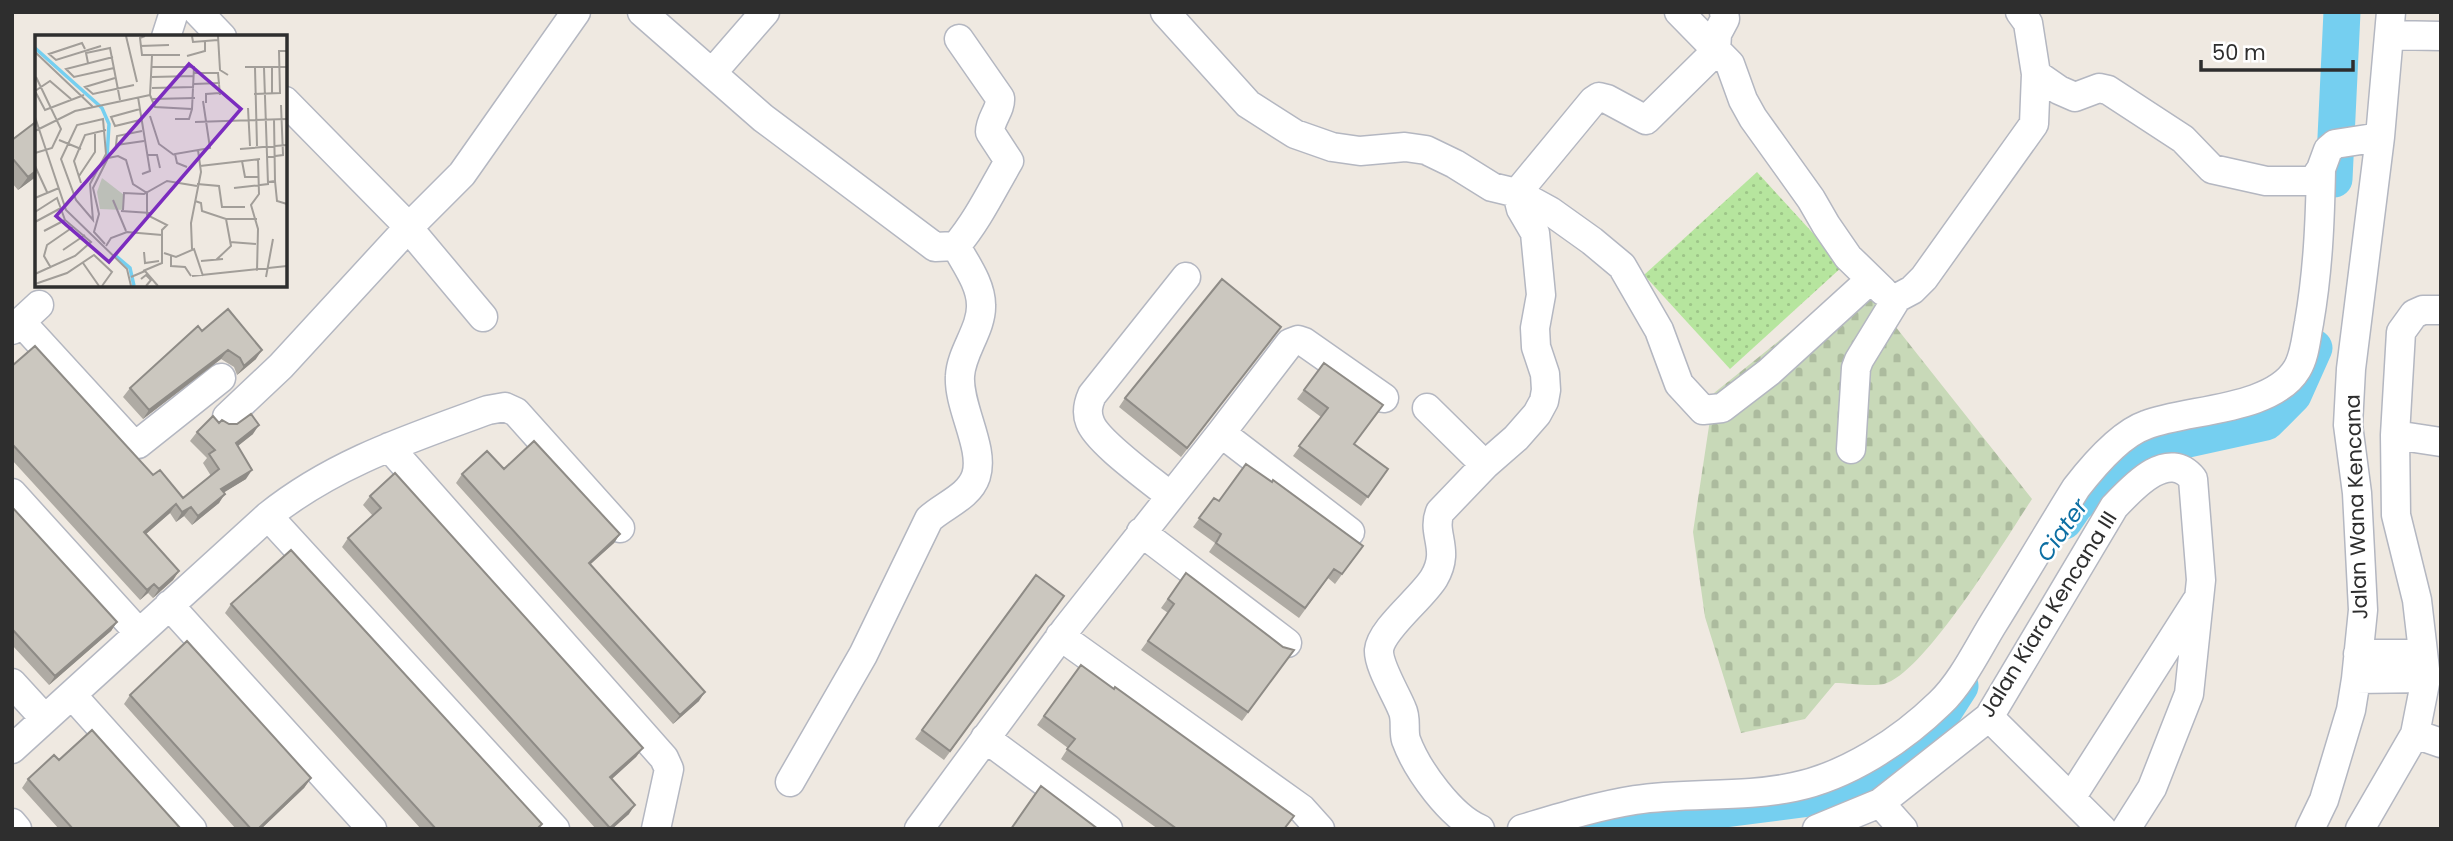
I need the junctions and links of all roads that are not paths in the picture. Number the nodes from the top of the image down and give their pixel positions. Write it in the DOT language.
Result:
graph roads {
  1 [pos="174,12"];
  2 [pos="198,12"];
  3 [pos="576,12"];
  4 [pos="642,12"];
  5 [pos="765,12"];
  6 [pos="1165,12"];
  7 [pos="1679,12"];
  8 [pos="1724,12"];
  9 [pos="2020,12"];
  10 [pos="2390,24"];
  11 [pos="167,35"];
  12 [pos="220,35"];
  13 [pos="2441,36"];
  14 [pos="959,39"];
  15 [pos="1716,51"];
  16 [pos="712,73"];
  17 [pos="2036,74"];
  18 [pos="287,103"];
  19 [pos="2374,138"];
  20 [pos="2321,169"];
  21 [pos="1517,193"];
  22 [pos="408,228"];
  23 [pos="956,246"];
  24 [pos="1186,277"];
  25 [pos="1870,280"];
  26 [pos="1897,298"];
  27 [pos="2441,310"];
  28 [pos="483,317"];
  29 [pos="24,319"];
  30 [pos="221,378"];
  31 [pos="1384,398"];
  32 [pos="1427,408"];
  33 [pos="227,417"];
  34 [pos="1221,433"];
  35 [pos="2395,435"];
  36 [pos="2441,442"];
  37 [pos="389,447"];
  38 [pos="1851,449"];
  39 [pos="1485,465"];
  40 [pos="12,494"];
  41 [pos="1170,496"];
  42 [pos="268,516"];
  43 [pos="620,528"];
  44 [pos="1141,532"];
  45 [pos="1350,532"];
  46 [pos="2200,597"];
  47 [pos="2429,603"];
  48 [pos="169,606"];
  49 [pos="139,633"];
  50 [pos="1060,636"];
  51 [pos="1287,643"];
  52 [pos="2357,666"];
  53 [pos="2424,666"];
  54 [pos="12,683"];
  55 [pos="72,695"];
  56 [pos="1989,717"];
  57 [pos="45,719"];
  58 [pos="985,738"];
  59 [pos="2428,739"];
  60 [pos="12,749"];
  61 [pos="790,782"];
  62 [pos="2071,798"];
  63 [pos="1880,803"];
  64 [pos="12,823"];
  65 [pos="17,829"];
  66 [pos="192,829"];
  67 [pos="372,829"];
  68 [pos="555,829"];
  69 [pos="656,829"];
  70 [pos="919,829"];
  71 [pos="1108,829"];
  72 [pos="1320,829"];
  73 [pos="1480,829"];
  74 [pos="1522,829"];
  75 [pos="1817,829"];
  76 [pos="1903,829"];
  77 [pos="2102,829"];
  78 [pos="2126,829"];
  79 [pos="2309,829"];
  80 [pos="2360,829"];
  1 -- 11 [label="street"];
  2 -- 12 [label="street"];
  3 -- 22 [label="street"];
  4 -- 16 [label="street"];
  5 -- 16 [label="street"];
  6 -- 21 [label="street"];
  7 -- 15 [label="street"];
  8 -- 15 [label="street"];
  9 -- 17 [label="street"];
  10 -- 13 [label="street"];
  10 -- 19 [label="street, Jalan Wana Kencana"];
  14 -- 23 [label="street"];
  15 -- 21 [label="street"];
  15 -- 25 [label="street"];
  16 -- 23 [label="street"];
  17 -- 20 [label="street"];
  17 -- 26 [label="street"];
  18 -- 22 [label="street"];
  19 -- 20 [label="street"];
  19 -- 52 [label="street, Jalan Wana Kencana"];
  20 -- 74 [label="street"];
  21 -- 25 [label="street"];
  21 -- 39 [label="street"];
  22 -- 28 [label="street"];
  22 -- 33 [label="street"];
  23 -- 61 [label="street"];
  24 -- 41 [label="street"];
  25 -- 26 [label="street"];
  26 -- 38 [label="street"];
  27 -- 35 [label="street"];
  29 -- 30 [label="street"];
  31 -- 34 [label="street"];
  32 -- 39 [label="street"];
  34 -- 41 [label="street"];
  34 -- 45 [label="street"];
  35 -- 36 [label="street"];
  35 -- 47 [label="street"];
  37 -- 42 [label="street"];
  37 -- 43 [label="street"];
  37 -- 69 [label="street"];
  39 -- 73 [label="street"];
  40 -- 49 [label="street"];
  41 -- 44 [label="street"];
  42 -- 48 [label="street"];
  42 -- 68 [label="street"];
  44 -- 50 [label="street"];
  44 -- 51 [label="street"];
  46 -- 56 [label="street, Jalan Kiara Kencana III"];
  46 -- 62 [label="street"];
  46 -- 78 [label="street"];
  47 -- 53 [label="street"];
  48 -- 49 [label="street"];
  48 -- 67 [label="street"];
  49 -- 55 [label="street"];
  50 -- 58 [label="street"];
  50 -- 72 [label="street"];
  52 -- 53 [label="street"];
  52 -- 79 [label="street, Jalan Wana Kencana"];
  53 -- 59 [label="street"];
  54 -- 57 [label="street"];
  55 -- 57 [label="street"];
  55 -- 66 [label="street"];
  56 -- 62 [label="street"];
  56 -- 63 [label="street, Jalan Kiara Kencana III"];
  57 -- 60 [label="street"];
  58 -- 70 [label="street"];
  58 -- 71 [label="street"];
  59 -- 80 [label="street"];
  62 -- 77 [label="street"];
  63 -- 75 [label="street, Jalan Kiara Kencana III"];
  63 -- 76 [label="street"];
  64 -- 65 [label="street"];
}
